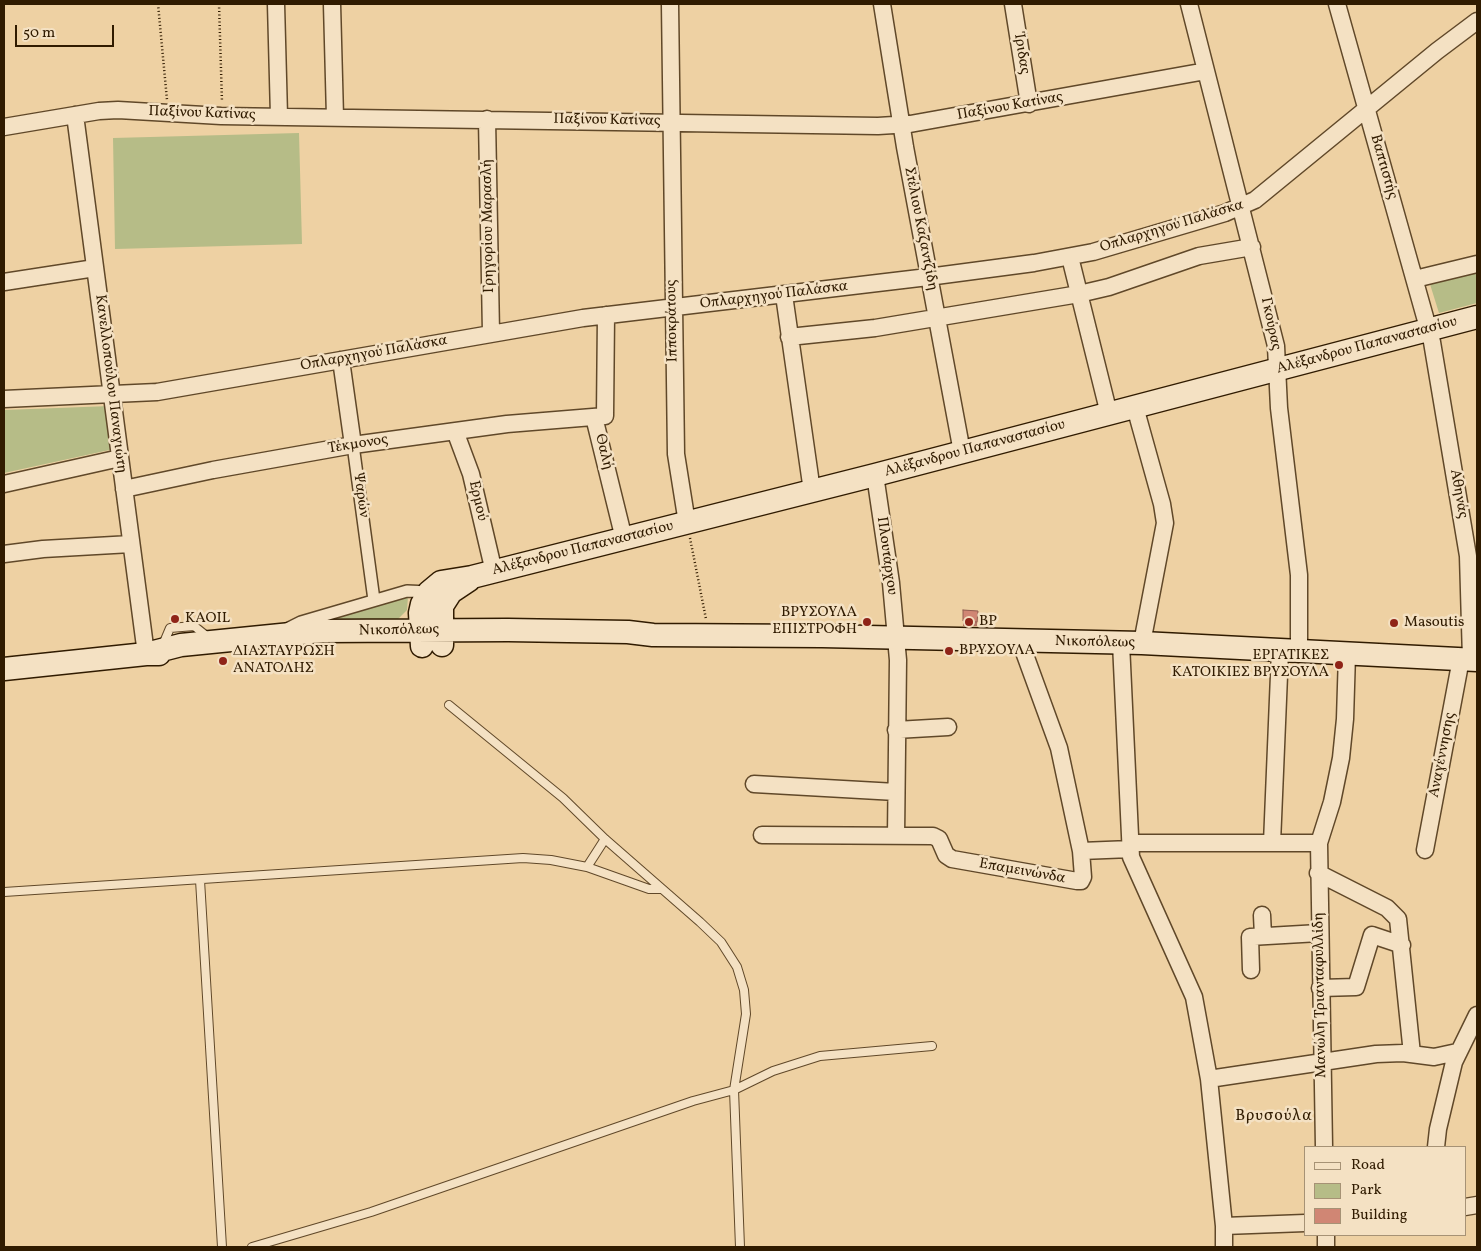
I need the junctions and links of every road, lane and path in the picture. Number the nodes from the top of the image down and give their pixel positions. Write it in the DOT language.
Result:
graph roads {
  1 [pos="158,4"];
  2 [pos="219,4"];
  3 [pos="276,4"];
  4 [pos="332,4"];
  5 [pos="670,4"];
  6 [pos="882,4"];
  7 [pos="1013,4"];
  8 [pos="1190,4"];
  9 [pos="1337,4"];
  10 [pos="1477,20"];
  11 [pos="1206,71"];
  12 [pos="1029,104"];
  13 [pos="1366,108"];
  14 [pos="169,114"];
  15 [pos="75,115"];
  16 [pos="221,116"];
  17 [pos="279,116"];
  18 [pos="335,117"];
  19 [pos="487,119"];
  20 [pos="672,122"];
  21 [pos="902,125"];
  22 [pos="4,126"];
  23 [pos="1242,208"];
  24 [pos="1252,247"];
  25 [pos="1070,257"];
  26 [pos="1477,264"];
  27 [pos="95,268"];
  28 [pos="928,277"];
  29 [pos="1415,278"];
  30 [pos="4,282"];
  31 [pos="1079,294"];
  32 [pos="784,295"];
  33 [pos="673,307"];
  34 [pos="606,315"];
  35 [pos="1477,317"];
  36 [pos="937,318"];
  37 [pos="1429,329"];
  38 [pos="491,333"];
  39 [pos="789,337"];
  40 [pos="342,360"];
  41 [pos="1278,369"];
  42 [pos="112,396"];
  43 [pos="4,399"];
  44 [pos="1135,407"];
  45 [pos="1109,414"];
  46 [pos="594,417"];
  47 [pos="455,431"];
  48 [pos="353,445"];
  49 [pos="962,452"];
  50 [pos="120,458"];
  51 [pos="875,475"];
  52 [pos="4,484"];
  53 [pos="124,489"];
  54 [pos="812,491"];
  55 [pos="687,523"];
  56 [pos="624,539"];
  57 [pos="131,544"];
  58 [pos="4,554"];
  59 [pos="494,572"];
  60 [pos="467,581"];
  61 [pos="429,592"];
  62 [pos="374,600"];
  63 [pos="466,631"];
  64 [pos="279,634"];
  65 [pos="653,635"];
  66 [pos="710,635"];
  67 [pos="896,637"];
  68 [pos="432,638"];
  69 [pos="1020,641"];
  70 [pos="1132,643"];
  71 [pos="154,651"];
  72 [pos="1290,651"];
  73 [pos="1347,654"];
  74 [pos="1470,659"];
  75 [pos="4,669"];
  76 [pos="449,706"];
  77 [pos="948,728"];
  78 [pos="896,730"];
  79 [pos="754,784"];
  80 [pos="896,792"];
  81 [pos="762,835"];
  82 [pos="896,836"];
  83 [pos="604,839"];
  84 [pos="1272,843"];
  85 [pos="1319,843"];
  86 [pos="1131,846"];
  87 [pos="1424,850"];
  88 [pos="1081,851"];
  89 [pos="588,867"];
  90 [pos="1318,872"];
  91 [pos="200,880"];
  92 [pos="660,889"];
  93 [pos="4,892"];
  94 [pos="1262,915"];
  95 [pos="1320,933"];
  96 [pos="1263,936"];
  97 [pos="1402,945"];
  98 [pos="1251,970"];
  99 [pos="1320,988"];
  100 [pos="1477,1015"];
  101 [pos="932,1046"];
  102 [pos="1457,1052"];
  103 [pos="1412,1054"];
  104 [pos="1322,1061"];
  105 [pos="1209,1080"];
  106 [pos="734,1090"];
  107 [pos="1324,1146"];
  108 [pos="1436,1146"];
  109 [pos="1304,1223"];
  110 [pos="1224,1226"];
  111 [pos="222,1247"];
  112 [pos="252,1247"];
  113 [pos="740,1247"];
  114 [pos="1224,1247"];
  1 -- 14 [label="path"];
  2 -- 16 [label="path"];
  3 -- 17 [label="street"];
  4 -- 18 [label="street"];
  5 -- 20 [label="street, Ιπποκράτους"];
  6 -- 21 [label="street, Στέλιου Καζαντζίδη"];
  7 -- 12 [label="street, Ίριδας"];
  8 -- 11 [label="street, Γκούρας"];
  9 -- 13 [label="street, Βαπτιστής"];
  10 -- 13 [label="street, Οπλαρχηγού Παλάσκα"];
  11 -- 12 [label="street, Παξίνου Κατίνας"];
  11 -- 23 [label="street, Γκούρας"];
  12 -- 21 [label="street, Παξίνου Κατίνας"];
  13 -- 23 [label="street, Οπλαρχηγού Παλάσκα"];
  13 -- 29 [label="street, Βαπτιστής"];
  14 -- 15 [label="street, Παξίνου Κατίνας"];
  14 -- 16 [label="street, Παξίνου Κατίνας"];
  15 -- 22 [label="street, Παξίνου Κατίνας"];
  15 -- 27 [label="street, Κανελλοπούλου Παναγιώτη"];
  16 -- 17 [label="street, Παξίνου Κατίνας"];
  17 -- 18 [label="street, Παξίνου Κατίνας"];
  18 -- 19 [label="street, Παξίνου Κατίνας"];
  19 -- 20 [label="street, Παξίνου Κατίνας"];
  19 -- 38 [label="street, Γρηγορίου Μαρασλή"];
  20 -- 21 [label="street, Παξίνου Κατίνας"];
  20 -- 33 [label="street, Ιπποκράτους"];
  21 -- 28 [label="street, Στέλιου Καζαντζίδη"];
  23 -- 24 [label="street, Γκούρας"];
  23 -- 25 [label="street, Οπλαρχηγού Παλάσκα"];
  24 -- 31 [label="street"];
  24 -- 41 [label="street, Γκούρας"];
  25 -- 28 [label="street, Οπλαρχηγού Παλάσκα"];
  25 -- 31 [label="street"];
  26 -- 29 [label="street"];
  27 -- 30 [label="street"];
  27 -- 42 [label="street, Κανελλοπούλου Παναγιώτη"];
  28 -- 32 [label="street, Οπλαρχηγού Παλάσκα"];
  28 -- 36 [label="street, Στέλιου Καζαντζίδη"];
  29 -- 37 [label="street, Βαπτιστής"];
  31 -- 36 [label="street"];
  31 -- 45 [label="street"];
  32 -- 33 [label="street, Οπλαρχηγού Παλάσκα"];
  32 -- 39 [label="street"];
  33 -- 34 [label="street, Οπλαρχηγού Παλάσκα"];
  33 -- 55 [label="street, Ιπποκράτους"];
  34 -- 38 [label="street, Οπλαρχηγού Παλάσκα"];
  34 -- 46 [label="street, Θαλή"];
  35 -- 37 [label="main road, Αλέξανδρου Παπαναστασίου"];
  36 -- 39 [label="street"];
  36 -- 49 [label="street, Στέλιου Καζαντζίδη"];
  37 -- 41 [label="main road, Αλέξανδρου Παπαναστασίου"];
  37 -- 74 [label="street, Αθηνάς"];
  38 -- 40 [label="street, Οπλαρχηγού Παλάσκα"];
  39 -- 54 [label="street"];
  40 -- 42 [label="street, Οπλαρχηγού Παλάσκα"];
  40 -- 48 [label="street, Ψαρών"];
  41 -- 44 [label="main road, Αλέξανδρου Παπαναστασίου"];
  41 -- 72 [label="street, Γκούρας"];
  42 -- 43 [label="street, Οπλαρχηγού Παλάσκα"];
  42 -- 50 [label="street, Κανελλοπούλου Παναγιώτη"];
  44 -- 45 [label="main road, Αλέξανδρου Παπαναστασίου"];
  44 -- 70 [label="street"];
  45 -- 49 [label="main road, Αλέξανδρου Παπαναστασίου"];
  46 -- 47 [label="street, Τέκμονος"];
  46 -- 56 [label="street, Θαλή"];
  47 -- 48 [label="street, Τέκμονος"];
  47 -- 59 [label="street, Ερμού"];
  48 -- 53 [label="street, Τέκμονος"];
  48 -- 62 [label="street, Ψαρών"];
  49 -- 51 [label="main road, Αλέξανδρου Παπαναστασίου"];
  50 -- 52 [label="street"];
  50 -- 53 [label="street, Κανελλοπούλου Παναγιώτη"];
  51 -- 54 [label="main road, Αλέξανδρου Παπαναστασίου"];
  51 -- 67 [label="street, Πλουτάρχου"];
  53 -- 57 [label="street, Κανελλοπούλου Παναγιώτη"];
  54 -- 55 [label="main road, Αλέξανδρου Παπαναστασίου"];
  55 -- 56 [label="main road, Αλέξανδρου Παπαναστασίου"];
  55 -- 66 [label="path"];
  56 -- 59 [label="main road, Αλέξανδρου Παπαναστασίου"];
  57 -- 58 [label="street"];
  57 -- 71 [label="street, Κανελλοπούλου Παναγιώτη"];
  59 -- 60 [label="main road, Αλέξανδρου Παπαναστασίου"];
  60 -- 61 [label="main road, Αλέξανδρου Παπαναστασίου"];
  60 -- 63 [label="main road"];
  60 -- 68 [label="main road"];
  61 -- 62 [label="street"];
  61 -- 68 [label="main road"];
  62 -- 64 [label="street"];
  63 -- 65 [label="main road, Νικοπόλεως"];
  63 -- 68 [label="main road, Νικοπόλεως"];
  64 -- 68 [label="main road, Νικοπόλεως"];
  64 -- 71 [label="main road, Νικοπόλεως"];
  65 -- 66 [label="main road, Νικοπόλεως"];
  65 -- 68 [label="main road, Νικοπόλεως"];
  66 -- 67 [label="main road, Νικοπόλεως"];
  67 -- 69 [label="main road, Νικοπόλεως"];
  67 -- 78 [label="street, Πλουτάρχου"];
  68 -- 71 [label="main road, Νικοπόλεως"];
  69 -- 70 [label="main road, Νικοπόλεως"];
  69 -- 88 [label="street"];
  70 -- 72 [label="main road, Νικοπόλεως"];
  70 -- 86 [label="street"];
  71 -- 75 [label="main road, Νικοπόλεως"];
  72 -- 73 [label="main road, Νικοπόλεως"];
  72 -- 84 [label="street"];
  73 -- 74 [label="main road, Νικοπόλεως"];
  73 -- 85 [label="street, Μανώλη Τριανταφυλλίδη"];
  74 -- 87 [label="street, Αναγέννησης"];
  76 -- 83 [label="lane"];
  77 -- 78 [label="street"];
  78 -- 80 [label="street, Πλουτάρχου"];
  79 -- 80 [label="street"];
  80 -- 82 [label="street, Πλουτάρχου"];
  81 -- 82 [label="street"];
  82 -- 88 [label="street, Επαμεινώνδα"];
  83 -- 89 [label="lane"];
  83 -- 92 [label="lane"];
  84 -- 85 [label="street"];
  84 -- 86 [label="street"];
  85 -- 90 [label="street, Μανώλη Τριανταφυλλίδη"];
  86 -- 88 [label="street"];
  86 -- 105 [label="street"];
  89 -- 91 [label="lane"];
  89 -- 92 [label="lane"];
  90 -- 95 [label="street, Μανώλη Τριανταφυλλίδη"];
  90 -- 97 [label="street"];
  91 -- 93 [label="lane"];
  91 -- 111 [label="lane"];
  92 -- 106 [label="lane"];
  94 -- 96 [label="street"];
  95 -- 96 [label="street"];
  95 -- 99 [label="street, Μανώλη Τριανταφυλλίδη"];
  96 -- 98 [label="street"];
  97 -- 99 [label="street"];
  97 -- 103 [label="street"];
  99 -- 104 [label="street, Μανώλη Τριανταφυλλίδη"];
  100 -- 102 [label="street"];
  101 -- 106 [label="lane"];
  102 -- 103 [label="street"];
  102 -- 108 [label="street"];
  103 -- 104 [label="street"];
  104 -- 105 [label="street"];
  104 -- 107 [label="street, Μανώλη Τριανταφυλλίδη"];
  105 -- 110 [label="street"];
  106 -- 112 [label="lane"];
  106 -- 113 [label="lane"];
  109 -- 110 [label="street"];
  110 -- 114 [label="street"];
}
